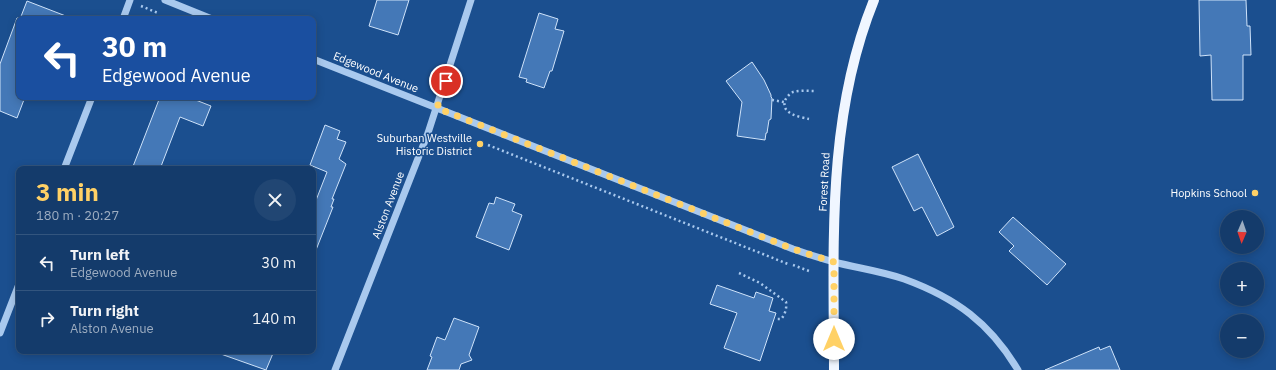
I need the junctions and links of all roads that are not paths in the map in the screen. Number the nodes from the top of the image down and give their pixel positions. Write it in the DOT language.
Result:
graph roads {
  1 [pos="164,0"];
  2 [pos="472,0"];
  3 [pos="874,0"];
  4 [pos="130,1"];
  5 [pos="124,16"];
  6 [pos="204,16"];
  7 [pos="316,60"];
  8 [pos="91,100"];
  9 [pos="437,108"];
  10 [pos="65,166"];
  11 [pos="834,262"];
  12 [pos="16,292"];
  13 [pos="0,333"];
  14 [pos="335,370"];
  15 [pos="834,370"];
  16 [pos="1018,370"];
  1 -- 6 [label="street"];
  2 -- 9 [label="street, Alston Avenue"];
  3 -- 11 [label="main road, Forest Road"];
  4 -- 5 [label="street"];
  7 -- 9 [label="street, Edgewood Avenue"];
  8 -- 10 [label="street"];
  9 -- 11 [label="street, Edgewood Avenue"];
  9 -- 14 [label="street, Alston Avenue"];
  11 -- 15 [label="main road, Forest Road"];
  11 -- 16 [label="street, Edgewood Avenue"];
  12 -- 13 [label="street"];
}
